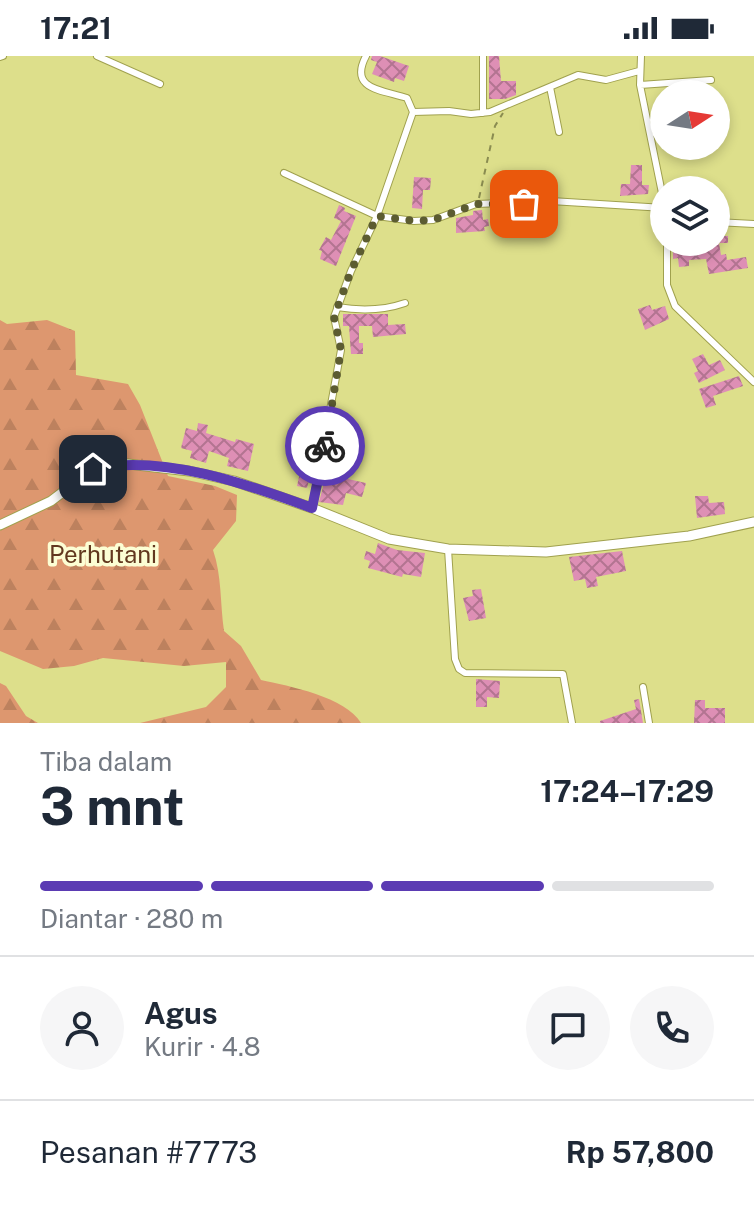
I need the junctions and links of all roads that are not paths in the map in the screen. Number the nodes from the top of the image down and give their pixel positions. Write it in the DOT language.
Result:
graph roads {
  1 [pos="97,56"];
  2 [pos="366,56"];
  3 [pos="483,56"];
  4 [pos="641,56"];
  5 [pos="639,71"];
  6 [pos="160,84"];
  7 [pos="650,84"];
  8 [pos="640,85"];
  9 [pos="550,87"];
  10 [pos="413,112"];
  11 [pos="483,113"];
  12 [pos="559,132"];
  13 [pos="284,173"];
  14 [pos="658,176"];
  15 [pos="650,204"];
  16 [pos="377,216"];
  17 [pos="730,223"];
  18 [pos="754,224"];
  19 [pos="667,256"];
  20 [pos="405,303"];
  21 [pos="337,307"];
  22 [pos="754,382"];
  23 [pos="312,508"];
  24 [pos="754,522"];
  25 [pos="0,525"];
  26 [pos="448,549"];
  27 [pos="643,687"];
  28 [pos="572,723"];
  29 [pos="649,723"];
  1 -- 6 [label="street"];
  2 -- 10 [label="street"];
  3 -- 11 [label="street"];
  4 -- 5 [label="street"];
  5 -- 8 [label="street"];
  5 -- 9 [label="street"];
  7 -- 8 [label="street"];
  8 -- 14 [label="street"];
  9 -- 11 [label="street"];
  9 -- 12 [label="street"];
  10 -- 11 [label="street"];
  10 -- 16 [label="street"];
  13 -- 16 [label="street"];
  15 -- 16 [label="street"];
  16 -- 21 [label="street"];
  17 -- 18 [label="street"];
  19 -- 22 [label="street"];
  20 -- 21 [label="street"];
  21 -- 23 [label="street"];
  23 -- 25 [label="street"];
  23 -- 26 [label="street"];
  24 -- 26 [label="street"];
  26 -- 28 [label="street"];
  27 -- 29 [label="street"];
}
